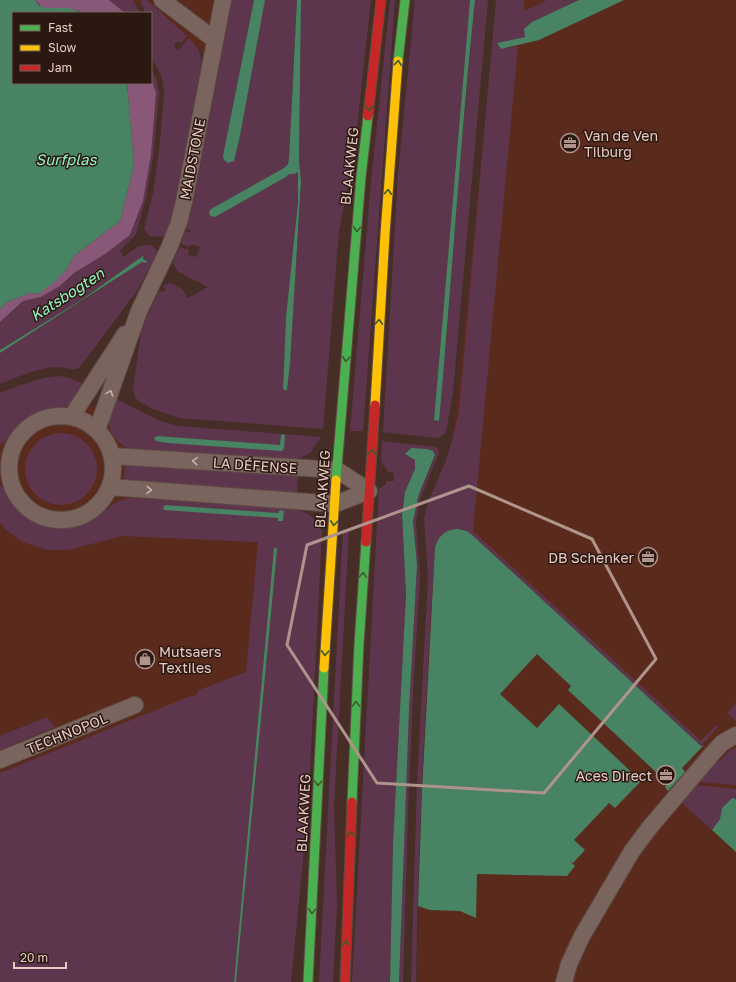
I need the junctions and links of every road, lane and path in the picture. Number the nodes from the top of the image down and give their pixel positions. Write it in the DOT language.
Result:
graph roads {
  1 [pos="162,0"];
  2 [pos="223,0"];
  3 [pos="381,0"];
  4 [pos="405,0"];
  5 [pos="215,40"];
  6 [pos="139,311"];
  7 [pos="72,416"];
  8 [pos="97,430"];
  9 [pos="112,456"];
  10 [pos="4,466"];
  11 [pos="338,470"];
  12 [pos="110,487"];
  13 [pos="369,491"];
  14 [pos="335,504"];
  15 [pos="135,705"];
  16 [pos="736,735"];
  17 [pos="0,760"];
  18 [pos="308,982"];
  19 [pos="345,982"];
  20 [pos="564,982"];
  1 -- 5 [label="street"];
  2 -- 5 [label="street, MAIDSTONE"];
  3 -- 11 [label="main road, BLAAKWEG, one-way"];
  13 -- 4 [label="main road, one-way"];
  5 -- 6 [label="street, MAIDSTONE"];
  6 -- 7 [label="street, MAIDSTONE"];
  8 -- 6 [label="street, MAIDSTONE, one-way"];
  7 -- 8 [label="street"];
  7 -- 10 [label="street"];
  8 -- 9 [label="street"];
  11 -- 9 [label="street, LA DÉFENSE, one-way"];
  9 -- 12 [label="street"];
  10 -- 12 [label="street"];
  11 -- 13 [label="street"];
  11 -- 14 [label="main road, BLAAKWEG"];
  12 -- 14 [label="street, one-way"];
  13 -- 14 [label="street"];
  19 -- 13 [label="main road, one-way"];
  14 -- 18 [label="main road, BLAAKWEG, one-way"];
  15 -- 17 [label="street, TECHNOPOL"];
  16 -- 20 [label="street"];
}
